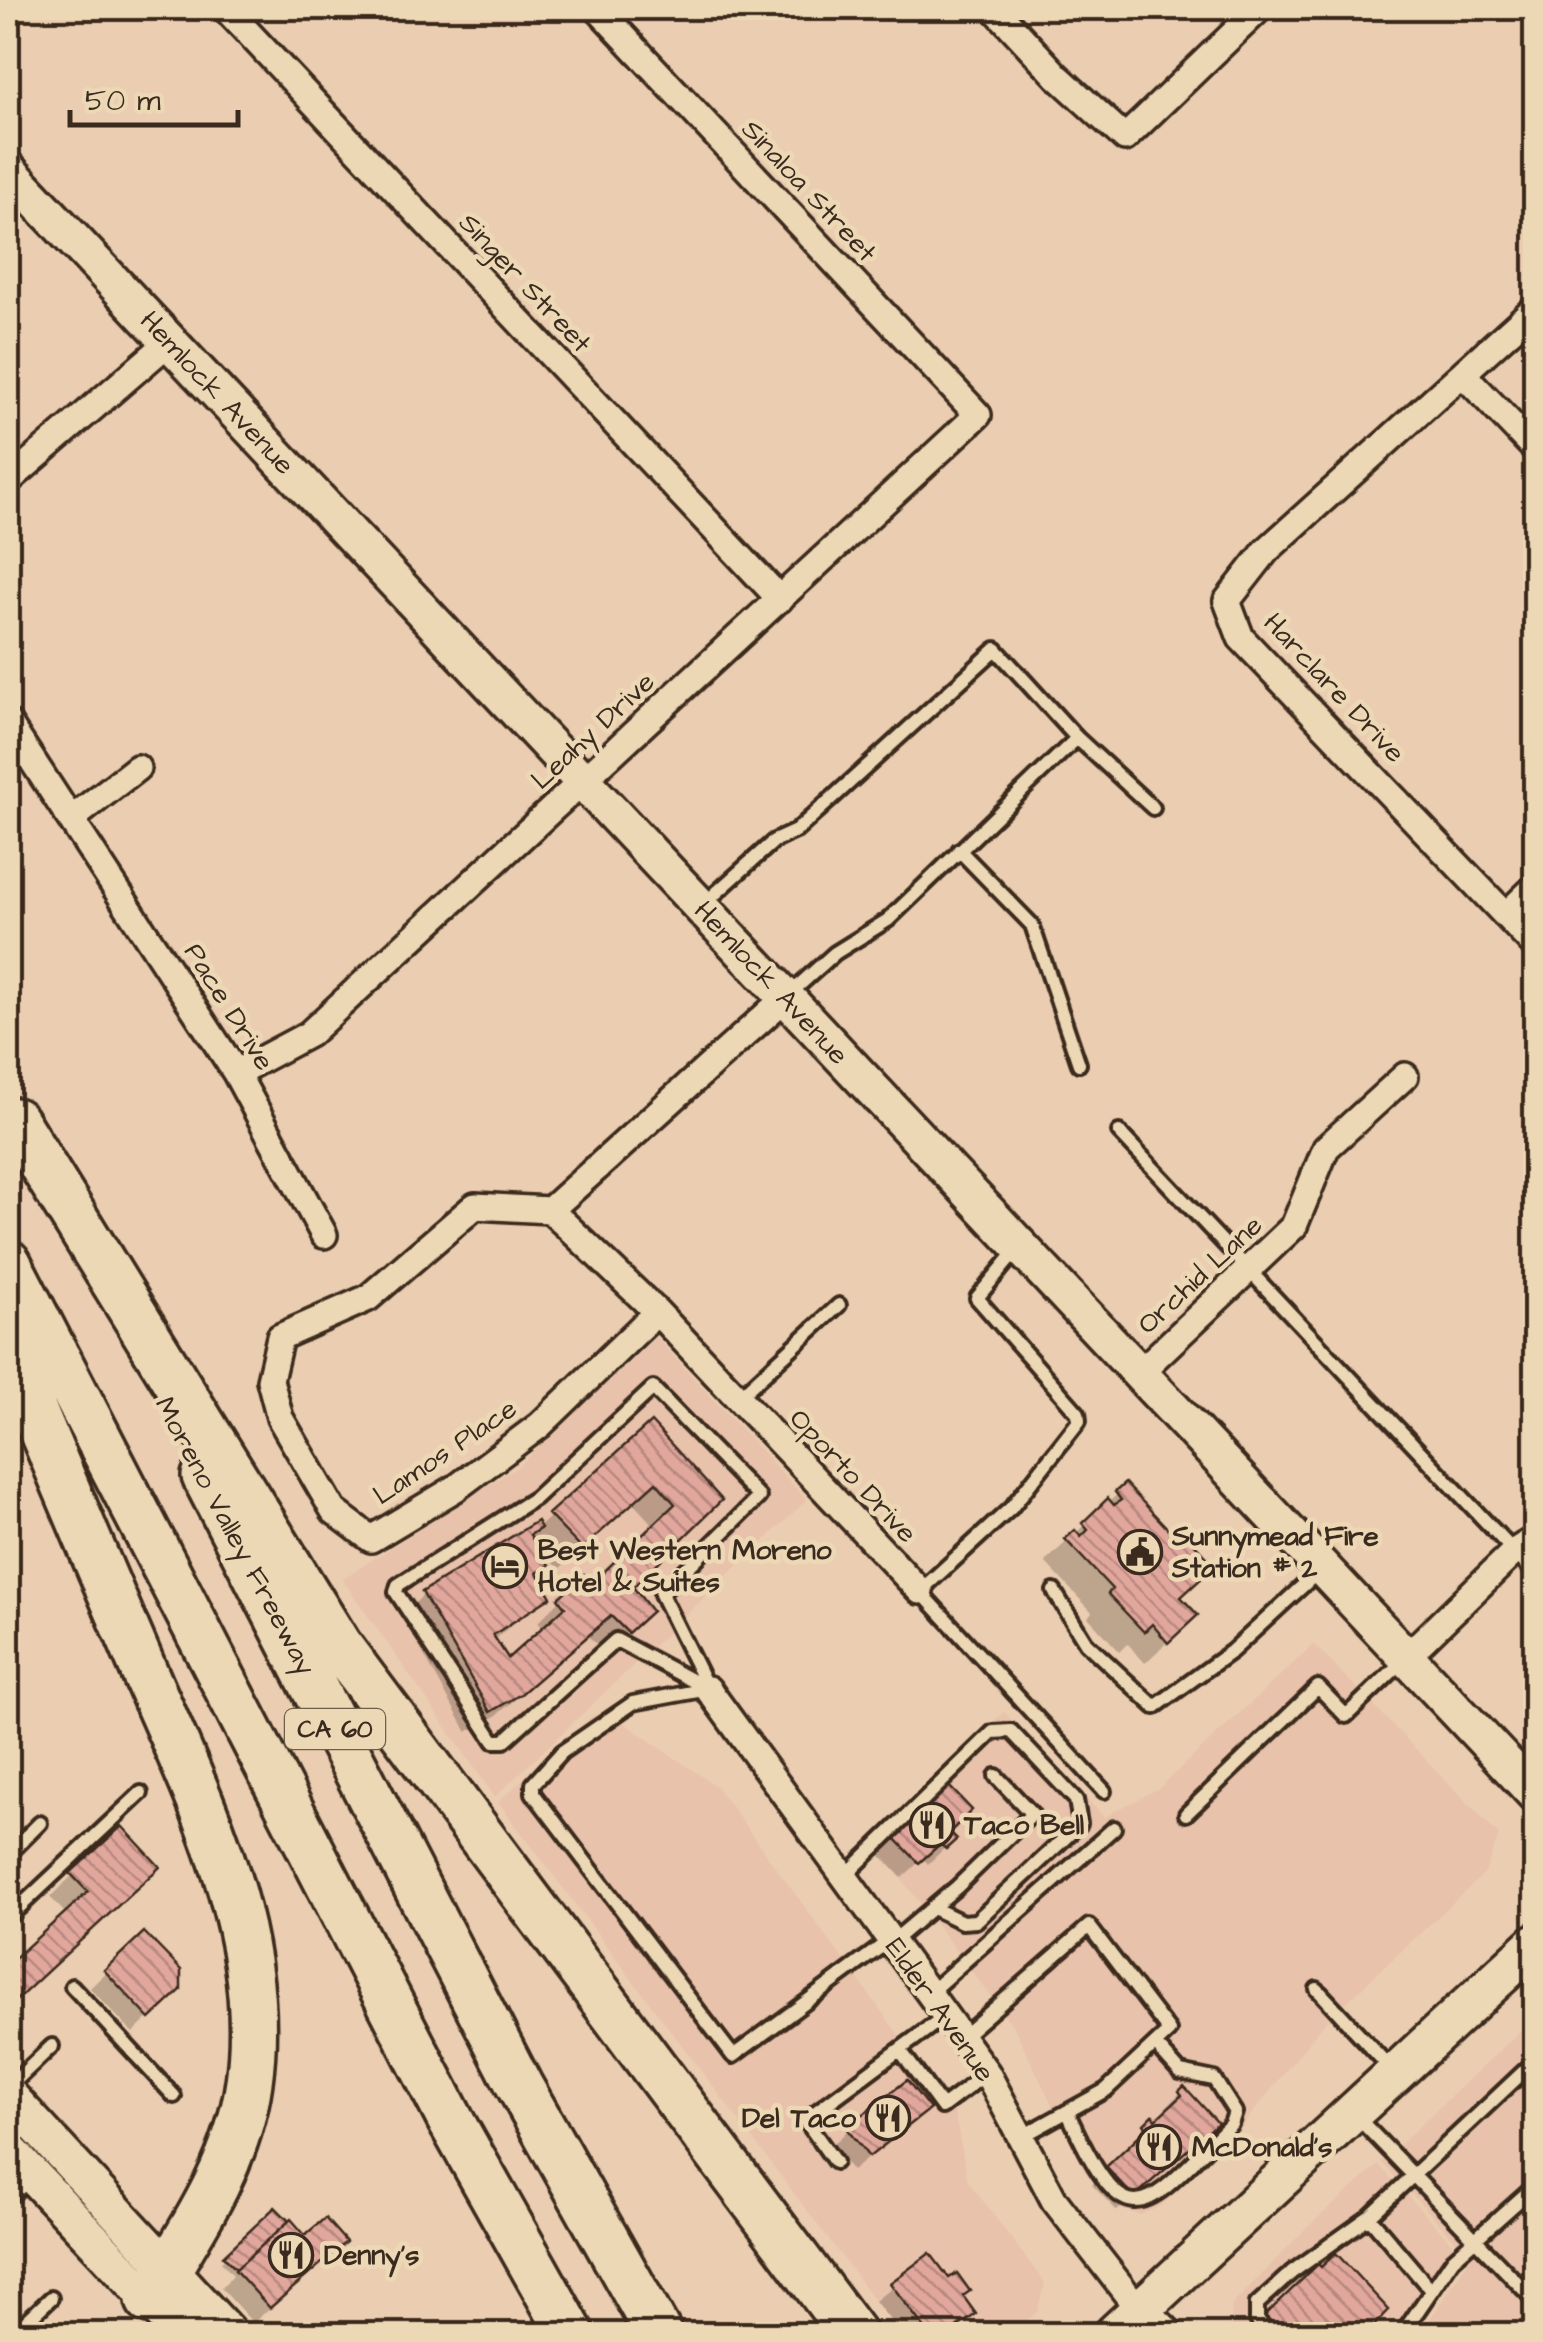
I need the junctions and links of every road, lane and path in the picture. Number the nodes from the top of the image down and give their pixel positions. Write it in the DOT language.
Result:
graph roads {
  1 [pos="225,8"];
  2 [pos="597,8"];
  3 [pos="994,8"];
  4 [pos="1260,8"];
  5 [pos="8,170"];
  6 [pos="1536,306"];
  7 [pos="169,342"];
  8 [pos="1463,374"];
  9 [pos="978,416"];
  10 [pos="1536,450"];
  11 [pos="8,481"];
  12 [pos="780,600"];
  13 [pos="8,723"];
  14 [pos="1078,738"];
  15 [pos="137,768"];
  16 [pos="584,780"];
  17 [pos="1152,808"];
  18 [pos="72,818"];
  19 [pos="960,850"];
  20 [pos="1536,886"];
  21 [pos="700,908"];
  22 [pos="1506,914"];
  23 [pos="1536,947"];
  24 [pos="785,998"];
  25 [pos="1079,1064"];
  26 [pos="236,1073"];
  27 [pos="1405,1076"];
  28 [pos="11,1115"];
  29 [pos="1119,1132"];
  30 [pos="550,1210"];
  31 [pos="324,1234"];
  32 [pos="1018,1248"];
  33 [pos="8,1264"];
  34 [pos="1249,1272"];
  35 [pos="839,1305"];
  36 [pos="657,1312"];
  37 [pos="8,1350"];
  38 [pos="1136,1374"];
  39 [pos="739,1397"];
  40 [pos="1525,1545"];
  41 [pos="1322,1568"];
  42 [pos="1536,1575"];
  43 [pos="1054,1591"];
  44 [pos="920,1592"];
  45 [pos="1406,1657"];
  46 [pos="708,1689"];
  47 [pos="996,1776"];
  48 [pos="1104,1791"];
  49 [pos="140,1793"];
  50 [pos="1536,1795"];
  51 [pos="1186,1814"];
  52 [pos="40,1822"];
  53 [pos="1114,1828"];
  54 [pos="8,1854"];
  55 [pos="844,1877"];
  56 [pos="932,1908"];
  57 [pos="8,1918"];
  58 [pos="891,1941"];
  59 [pos="1536,1943"];
  60 [pos="72,1986"];
  61 [pos="1318,1990"];
  62 [pos="929,1993"];
  63 [pos="945,2016"];
  64 [pos="962,2038"];
  65 [pos="1155,2044"];
  66 [pos="52,2046"];
  67 [pos="900,2050"];
  68 [pos="1536,2060"];
  69 [pos="986,2073"];
  70 [pos="1395,2074"];
  71 [pos="8,2092"];
  72 [pos="174,2096"];
  73 [pos="1068,2113"];
  74 [pos="1354,2113"];
  75 [pos="1021,2137"];
  76 [pos="8,2150"];
  77 [pos="835,2162"];
  78 [pos="1414,2174"];
  79 [pos="1536,2185"];
  80 [pos="20,2187"];
  81 [pos="1369,2216"];
  82 [pos="1477,2239"];
  83 [pos="159,2285"];
  84 [pos="1430,2290"];
  85 [pos="51,2298"];
  86 [pos="1536,2302"];
  87 [pos="1140,2327"];
  88 [pos="12,2334"];
  89 [pos="182,2334"];
  90 [pos="229,2334"];
  91 [pos="571,2334"];
  92 [pos="659,2334"];
  93 [pos="853,2334"];
  94 [pos="1271,2334"];
  95 [pos="1402,2334"];
  1 -- 12 [label="street, Singer Street"];
  2 -- 9 [label="street, Sinaloa Street"];
  3 -- 4 [label="street"];
  5 -- 7 [label="street, Hemlock Avenue"];
  6 -- 8 [label="street, Harclare Drive"];
  7 -- 11 [label="street"];
  7 -- 16 [label="street, Hemlock Avenue"];
  8 -- 10 [label="street"];
  8 -- 22 [label="street, Harclare Drive"];
  9 -- 12 [label="street, Leahy Drive"];
  12 -- 16 [label="street, Leahy Drive"];
  13 -- 18 [label="street, Pace Drive"];
  14 -- 17 [label="lane"];
  14 -- 19 [label="lane"];
  14 -- 21 [label="lane"];
  15 -- 18 [label="street"];
  16 -- 21 [label="street, Hemlock Avenue"];
  16 -- 26 [label="street, Leahy Drive"];
  18 -- 26 [label="street, Pace Drive"];
  19 -- 24 [label="lane"];
  19 -- 25 [label="lane"];
  20 -- 22 [label="street"];
  21 -- 24 [label="street, Hemlock Avenue"];
  22 -- 23 [label="street, Harclare Drive"];
  24 -- 30 [label="street"];
  24 -- 32 [label="street, Hemlock Avenue"];
  26 -- 31 [label="street, Pace Drive"];
  27 -- 34 [label="street, Orchid Lane"];
  28 -- 92 [label="highway, Moreno Valley Freeway / CA 60"];
  28 -- 93 [label="highway"];
  29 -- 34 [label="lane"];
  30 -- 36 [label="street, Oporto Drive"];
  30 -- 36 [label="street, Lamos Place"];
  32 -- 38 [label="street, Hemlock Avenue"];
  32 -- 44 [label="lane"];
  33 -- 91 [label="highway, CA 60"];
  34 -- 38 [label="street, Orchid Lane"];
  34 -- 40 [label="lane"];
  35 -- 39 [label="lane"];
  36 -- 39 [label="street, Oporto Drive"];
  37 -- 83 [label="highway"];
  38 -- 41 [label="street, Hemlock Avenue"];
  39 -- 44 [label="street, Oporto Drive"];
  40 -- 42 [label="lane"];
  40 -- 45 [label="street"];
  41 -- 43 [label="lane"];
  41 -- 45 [label="street, Hemlock Avenue"];
  44 -- 48 [label="lane, Oporto Drive"];
  45 -- 50 [label="street, Hemlock Avenue"];
  45 -- 51 [label="lane"];
  46 -- 46 [label="lane"];
  46 -- 55 [label="street, Elder Avenue"];
  46 -- 58 [label="lane"];
  47 -- 56 [label="lane"];
  49 -- 57 [label="lane"];
  52 -- 54 [label="lane"];
  53 -- 62 [label="lane"];
  55 -- 56 [label="lane"];
  55 -- 58 [label="street, Elder Avenue"];
  56 -- 58 [label="lane"];
  58 -- 62 [label="street, Elder Avenue"];
  59 -- 70 [label="main road"];
  60 -- 72 [label="lane"];
  61 -- 70 [label="lane"];
  62 -- 63 [label="street, Elder Avenue"];
  63 -- 64 [label="street, Elder Avenue"];
  63 -- 67 [label="lane"];
  64 -- 65 [label="lane"];
  64 -- 69 [label="street, Elder Avenue"];
  65 -- 73 [label="lane"];
  65 -- 73 [label="lane"];
  66 -- 71 [label="lane"];
  67 -- 69 [label="lane"];
  67 -- 77 [label="lane"];
  68 -- 78 [label="lane"];
  69 -- 75 [label="street, Elder Avenue"];
  70 -- 74 [label="main road"];
  71 -- 83 [label="street"];
  73 -- 75 [label="lane"];
  74 -- 78 [label="lane"];
  74 -- 87 [label="main road"];
  75 -- 87 [label="street, Elder Avenue"];
  76 -- 80 [label="street"];
  78 -- 81 [label="lane"];
  78 -- 82 [label="lane"];
  79 -- 82 [label="lane"];
  80 -- 83 [label="street"];
  81 -- 84 [label="lane"];
  81 -- 94 [label="lane"];
  82 -- 84 [label="lane"];
  82 -- 86 [label="lane"];
  83 -- 89 [label="street"];
  83 -- 90 [label="street"];
  84 -- 95 [label="lane"];
  85 -- 88 [label="lane"];
}
